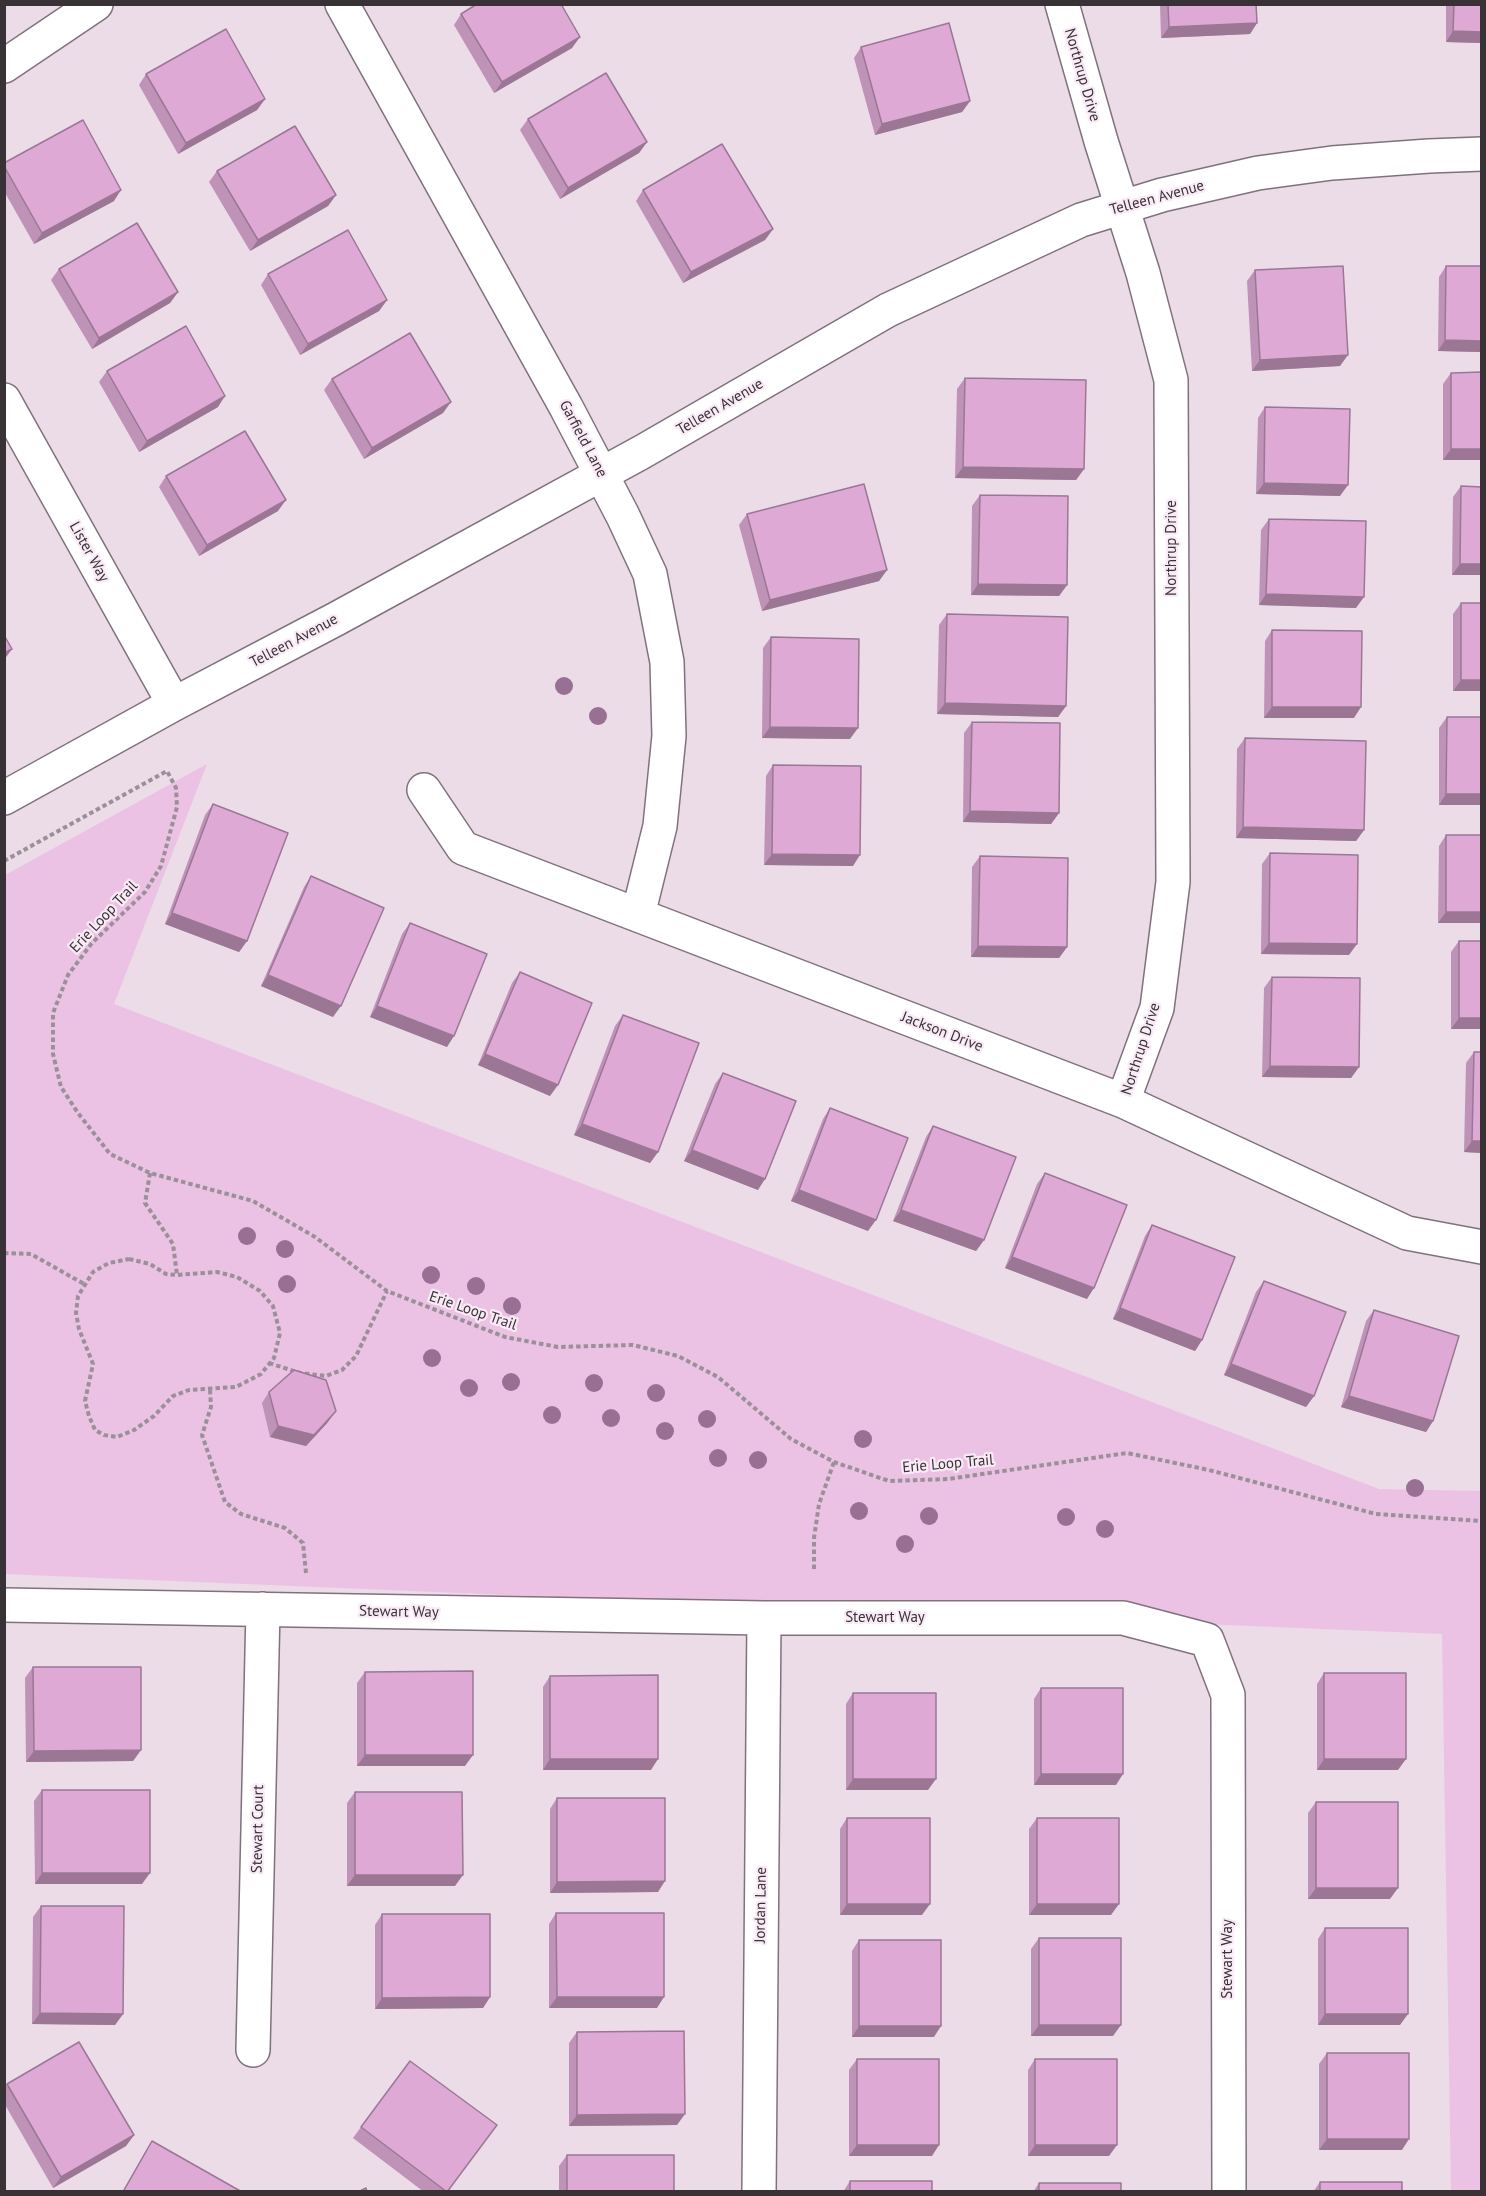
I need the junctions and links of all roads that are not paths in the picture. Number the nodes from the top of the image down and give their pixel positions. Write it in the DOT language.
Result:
graph roads {
  1 [pos="96,4"];
  2 [pos="342,4"];
  3 [pos="1062,4"];
  4 [pos="4,66"];
  5 [pos="1482,154"];
  6 [pos="1122,207"];
  7 [pos="4,400"];
  8 [pos="602,474"];
  9 [pos="174,704"];
  10 [pos="424,790"];
  11 [pos="4,798"];
  12 [pos="638,915"];
  13 [pos="1123,1101"];
  14 [pos="1482,1247"];
  15 [pos="4,1605"];
  16 [pos="263,1609"];
  17 [pos="764,1618"];
  18 [pos="253,2050"];
  19 [pos="759,2192"];
  20 [pos="1229,2192"];
  1 -- 4 [label="street"];
  2 -- 8 [label="street, Garfield Lane"];
  3 -- 6 [label="street, Northrup Drive"];
  5 -- 6 [label="street, Telleen Avenue"];
  6 -- 8 [label="street, Telleen Avenue"];
  6 -- 13 [label="street, Northrup Drive"];
  7 -- 9 [label="street, Lister Way"];
  8 -- 9 [label="street, Telleen Avenue"];
  8 -- 12 [label="street, Garfield Lane"];
  9 -- 11 [label="street, Telleen Avenue"];
  10 -- 12 [label="street, Jackson Drive"];
  12 -- 13 [label="street, Jackson Drive"];
  13 -- 14 [label="street, Jackson Drive"];
  15 -- 16 [label="street, Stewart Way"];
  16 -- 17 [label="street, Stewart Way"];
  16 -- 18 [label="street, Stewart Court"];
  17 -- 19 [label="street, Jordan Lane"];
  17 -- 20 [label="street, Stewart Way"];
}
